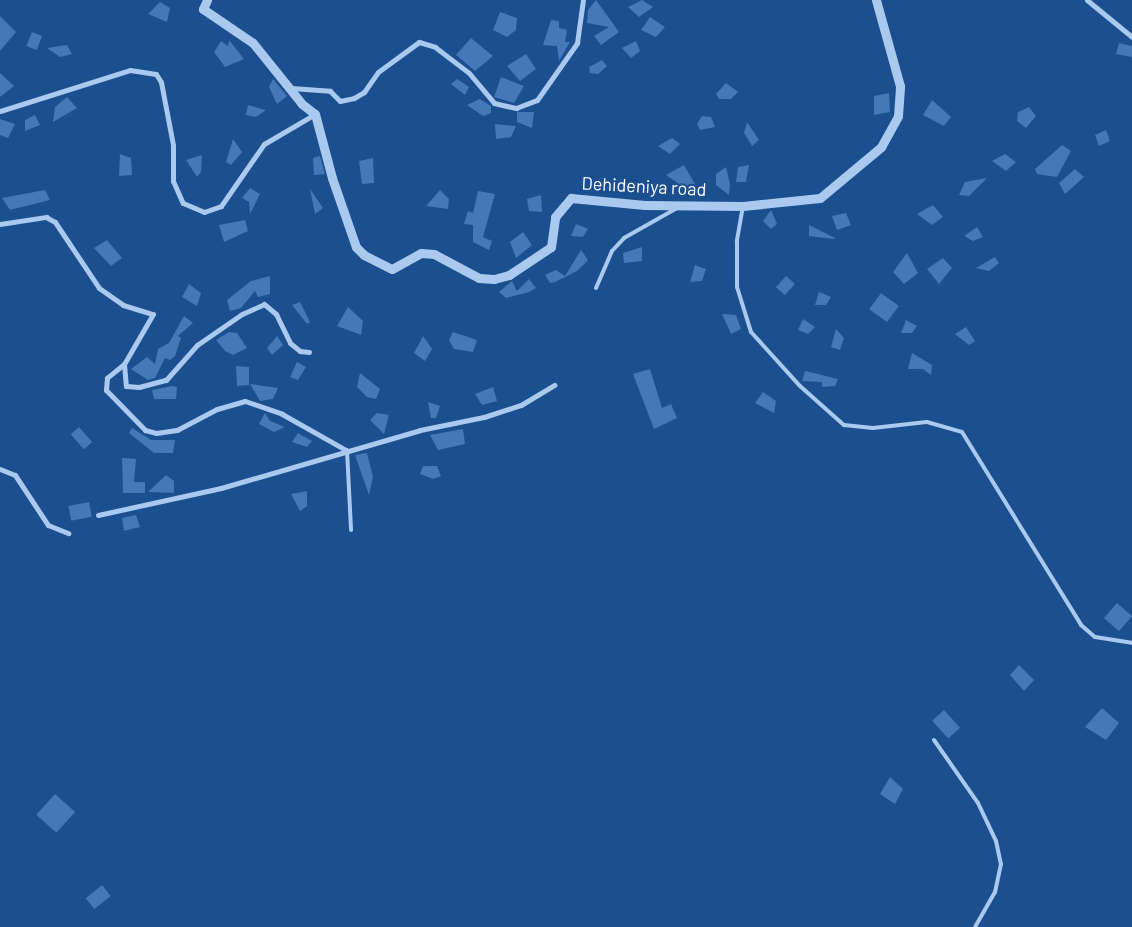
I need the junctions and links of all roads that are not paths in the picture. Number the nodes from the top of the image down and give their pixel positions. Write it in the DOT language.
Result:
graph roads {
  1 [pos="208,0"];
  2 [pos="582,0"];
  3 [pos="876,0"];
  4 [pos="1088,0"];
  5 [pos="1132,37"];
  6 [pos="291,88"];
  7 [pos="0,111"];
  8 [pos="315,114"];
  9 [pos="680,206"];
  10 [pos="743,206"];
  11 [pos="0,224"];
  12 [pos="596,288"];
  13 [pos="309,352"];
  14 [pos="124,364"];
  15 [pos="554,385"];
  16 [pos="346,450"];
  17 [pos="0,469"];
  18 [pos="98,515"];
  19 [pos="351,530"];
  20 [pos="68,533"];
  21 [pos="1132,643"];
  22 [pos="934,740"];
  23 [pos="975,927"];
  1 -- 6 [label="street, Dehideniya road"];
  2 -- 6 [label="street"];
  3 -- 10 [label="street, Dehideniya road"];
  4 -- 5 [label="street"];
  6 -- 8 [label="street, Dehideniya road"];
  7 -- 8 [label="street"];
  8 -- 9 [label="street, Dehideniya road"];
  9 -- 10 [label="street, Dehideniya road"];
  9 -- 12 [label="lane"];
  10 -- 21 [label="lane"];
  11 -- 14 [label="street"];
  13 -- 14 [label="street"];
  14 -- 16 [label="street"];
  15 -- 16 [label="street"];
  16 -- 18 [label="street"];
  16 -- 19 [label="lane"];
  17 -- 20 [label="street"];
  22 -- 23 [label="lane"];
}
